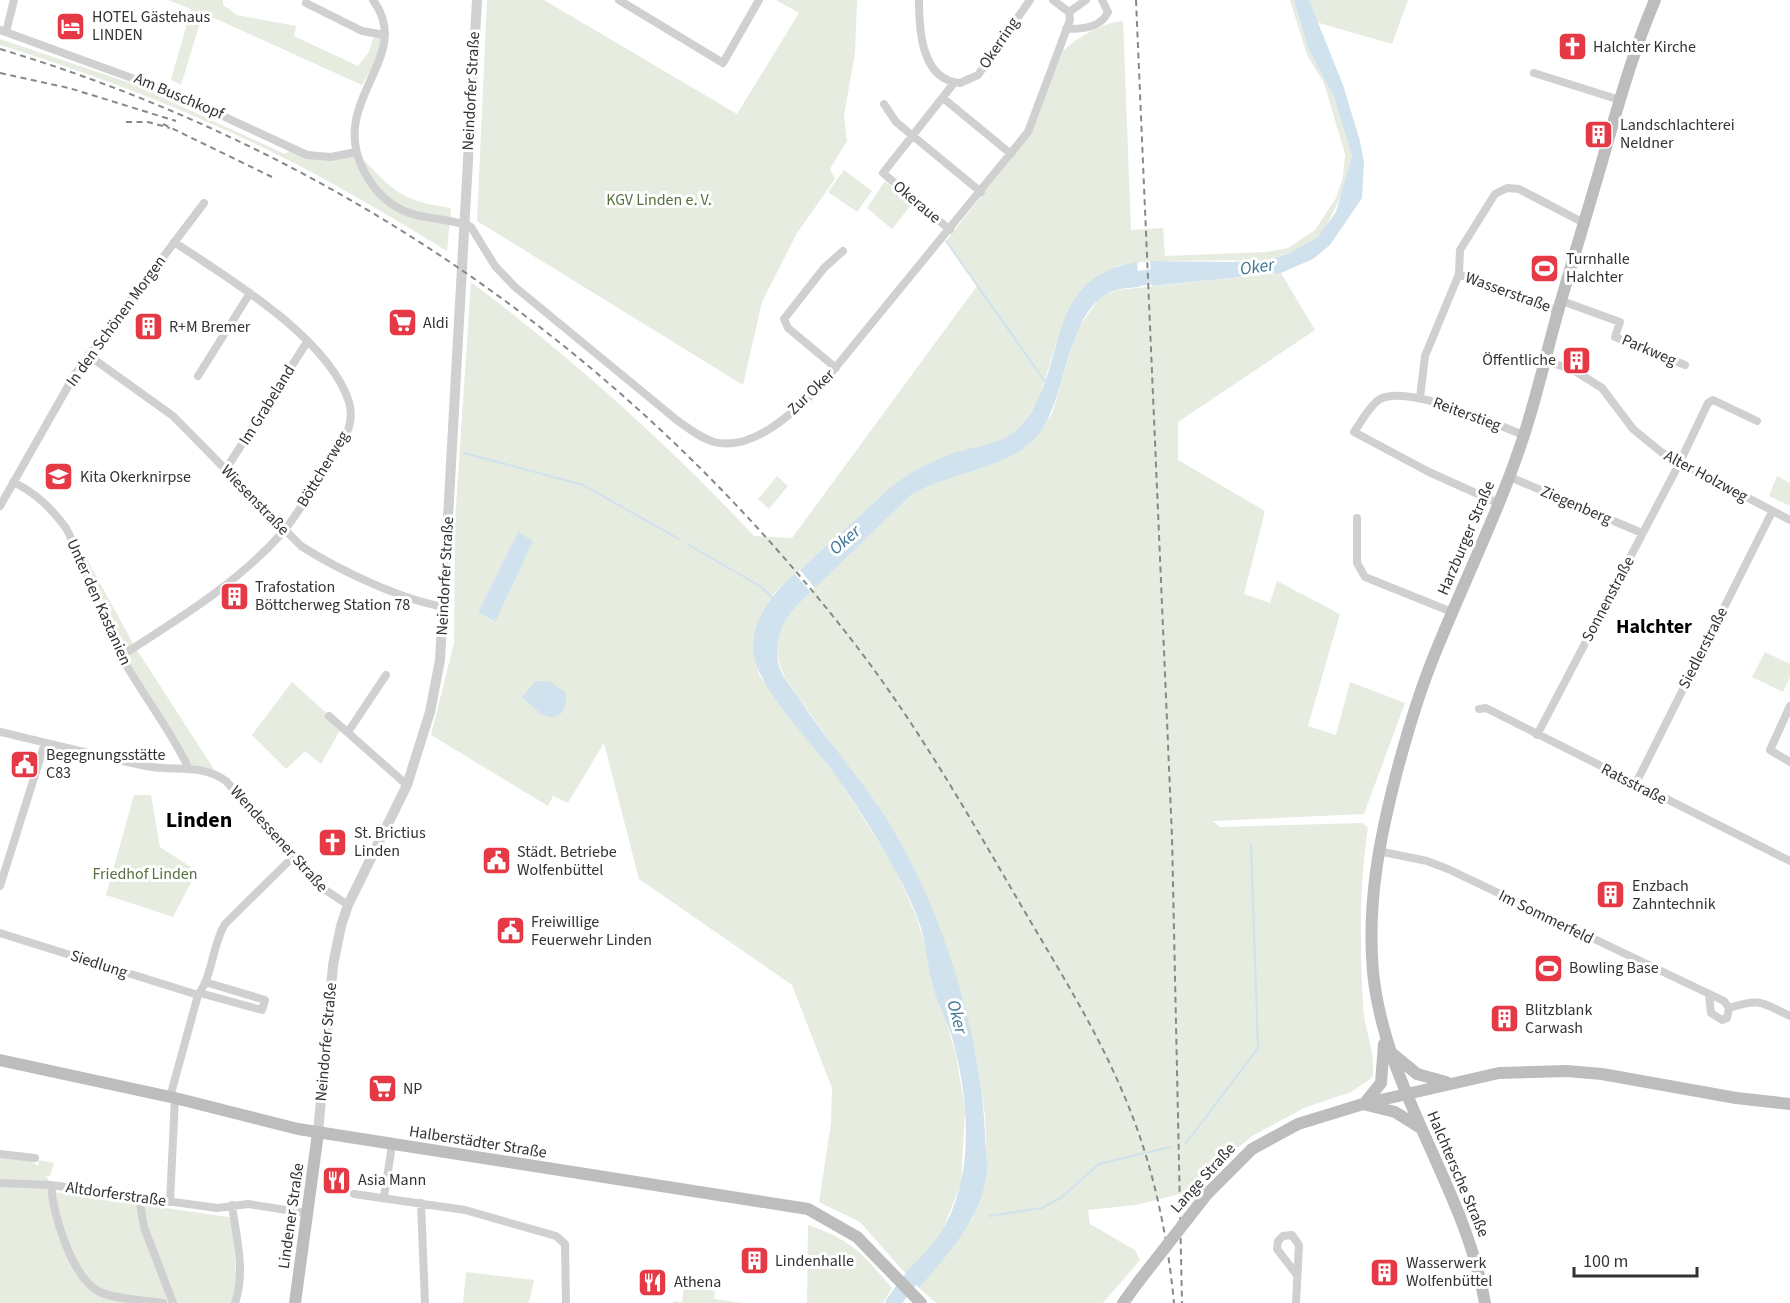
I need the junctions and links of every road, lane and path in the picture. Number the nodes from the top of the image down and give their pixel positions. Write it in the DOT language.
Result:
graph roads {
  1 [pos="14,0"];
  2 [pos="373,0"];
  3 [pos="477,0"];
  4 [pos="620,0"];
  5 [pos="759,0"];
  6 [pos="919,0"];
  7 [pos="1030,0"];
  8 [pos="1053,0"];
  9 [pos="1086,0"];
  10 [pos="1102,0"];
  11 [pos="1655,0"];
  12 [pos="306,3"];
  13 [pos="1069,12"];
  14 [pos="1066,29"];
  15 [pos="3,31"];
  16 [pos="385,35"];
  17 [pos="1534,74"];
  18 [pos="954,83"];
  19 [pos="943,98"];
  20 [pos="1620,100"];
  21 [pos="884,104"];
  22 [pos="913,136"];
  23 [pos="356,152"];
  24 [pos="1011,154"];
  25 [pos="981,192"];
  26 [pos="204,203"];
  27 [pos="1584,223"];
  28 [pos="464,224"];
  29 [pos="950,230"];
  30 [pos="174,242"];
  31 [pos="843,251"];
  32 [pos="1459,274"];
  33 [pos="250,293"];
  34 [pos="1560,306"];
  35 [pos="307,342"];
  36 [pos="88,356"];
  37 [pos="1545,360"];
  38 [pos="1685,366"];
  39 [pos="836,369"];
  40 [pos="198,376"];
  41 [pos="1420,398"];
  42 [pos="1757,421"];
  43 [pos="1524,435"];
  44 [pos="1679,464"];
  45 [pos="226,469"];
  46 [pos="1510,477"];
  47 [pos="13,482"];
  48 [pos="1500,504"];
  49 [pos="0,506"];
  50 [pos="1772,512"];
  51 [pos="1357,519"];
  52 [pos="1790,520"];
  53 [pos="284,531"];
  54 [pos="1642,533"];
  55 [pos="445,608"];
  56 [pos="1452,612"];
  57 [pos="121,656"];
  58 [pos="386,675"];
  59 [pos="1790,706"];
  60 [pos="1479,709"];
  61 [pos="329,716"];
  62 [pos="0,732"];
  63 [pos="348,732"];
  64 [pos="1536,735"];
  65 [pos="45,742"];
  66 [pos="1790,762"];
  67 [pos="188,767"];
  68 [pos="407,785"];
  69 [pos="1635,785"];
  70 [pos="1378,851"];
  71 [pos="292,856"];
  72 [pos="1790,861"];
  73 [pos="0,886"];
  74 [pos="348,905"];
  75 [pos="0,933"];
  76 [pos="205,982"];
  77 [pos="199,994"];
  78 [pos="1710,995"];
  79 [pos="1729,1008"];
  80 [pos="1790,1016"];
  81 [pos="1384,1033"];
  82 [pos="1390,1050"];
  83 [pos="0,1060"];
  84 [pos="1450,1083"];
  85 [pos="1406,1094"];
  86 [pos="173,1098"];
  87 [pos="1363,1104"];
  88 [pos="1790,1104"];
  89 [pos="1420,1128"];
  90 [pos="318,1133"];
  91 [pos="392,1145"];
  92 [pos="0,1154"];
  93 [pos="35,1158"];
  94 [pos="0,1183"];
  95 [pos="51,1185"];
  96 [pos="354,1194"];
  97 [pos="139,1197"];
  98 [pos="384,1197"];
  99 [pos="170,1202"];
  100 [pos="421,1203"];
  101 [pos="232,1205"];
  102 [pos="306,1213"];
  103 [pos="1297,1275"];
  104 [pos="164,1303"];
  105 [pos="173,1303"];
  106 [pos="235,1303"];
  107 [pos="295,1303"];
  108 [pos="425,1303"];
  109 [pos="566,1303"];
  110 [pos="921,1303"];
  111 [pos="1123,1303"];
  112 [pos="1296,1303"];
  113 [pos="1485,1303"];
  1 -- 15 [label="street"];
  2 -- 16 [label="street"];
  3 -- 28 [label="street, Neindorfer Straße"];
  4 -- 5 [label="street"];
  6 -- 18 [label="street"];
  7 -- 18 [label="street, Okerring"];
  8 -- 13 [label="street"];
  9 -- 13 [label="street"];
  10 -- 14 [label="street"];
  11 -- 20 [label="main road, Harzburger Straße"];
  12 -- 16 [label="street"];
  13 -- 14 [label="street, Zur Oker"];
  14 -- 24 [label="street, Zur Oker"];
  15 -- 23 [label="street, Am Buschkopf"];
  16 -- 23 [label="street"];
  17 -- 20 [label="street"];
  18 -- 19 [label="street"];
  19 -- 22 [label="street"];
  19 -- 24 [label="street"];
  20 -- 27 [label="main road, Harzburger Straße"];
  21 -- 22 [label="street"];
  22 -- 25 [label="street"];
  22 -- 29 [label="street, Okeraue"];
  23 -- 28 [label="street"];
  24 -- 25 [label="street, Zur Oker"];
  25 -- 29 [label="street, Zur Oker"];
  26 -- 30 [label="street, In den Schönen Morgen"];
  27 -- 32 [label="street"];
  27 -- 34 [label="main road, Harzburger Straße"];
  28 -- 39 [label="street, Zur Oker"];
  28 -- 55 [label="street, Neindorfer Straße"];
  29 -- 39 [label="street, Zur Oker"];
  30 -- 33 [label="street, Böttcherweg"];
  30 -- 36 [label="street, In den Schönen Morgen"];
  31 -- 39 [label="street"];
  32 -- 34 [label="street, Wasserstraße"];
  32 -- 41 [label="street"];
  33 -- 35 [label="street, Böttcherweg"];
  33 -- 40 [label="street"];
  34 -- 37 [label="main road, Harzburger Straße"];
  34 -- 38 [label="street, Parkweg"];
  35 -- 45 [label="street, Im Grabeland"];
  35 -- 53 [label="street, Böttcherweg"];
  36 -- 45 [label="street, Wiesenstraße"];
  36 -- 47 [label="street, In den Schönen Morgen"];
  37 -- 43 [label="main road, Harzburger Straße"];
  37 -- 44 [label="street, Alter Holzweg"];
  41 -- 43 [label="street, Reiterstieg"];
  41 -- 48 [label="street, Reiterstieg"];
  42 -- 44 [label="street, Sonnenstraße"];
  43 -- 46 [label="main road, Harzburger Straße"];
  44 -- 50 [label="street, Alter Holzweg"];
  44 -- 54 [label="street, Sonnenstraße"];
  45 -- 53 [label="street, Wiesenstraße"];
  46 -- 48 [label="main road, Harzburger Straße"];
  46 -- 54 [label="street, Ziegenberg"];
  47 -- 49 [label="street, In den Schönen Morgen"];
  47 -- 57 [label="street, Unter den Kastanien"];
  48 -- 56 [label="main road, Harzburger Straße"];
  50 -- 52 [label="street, Alter Holzweg"];
  50 -- 69 [label="street, Siedlerstraße"];
  51 -- 56 [label="street"];
  53 -- 55 [label="street, Wiesenstraße"];
  53 -- 57 [label="street, Böttcherweg"];
  54 -- 64 [label="street, Sonnenstraße"];
  55 -- 68 [label="street, Neindorfer Straße"];
  56 -- 70 [label="main road, Harzburger Straße"];
  57 -- 67 [label="street, Unter den Kastanien"];
  58 -- 63 [label="street"];
  59 -- 66 [label="street"];
  60 -- 64 [label="street, Ratsstraße"];
  61 -- 63 [label="street"];
  62 -- 65 [label="street, Wendessener Straße"];
  63 -- 68 [label="street"];
  64 -- 69 [label="street, Ratsstraße"];
  65 -- 67 [label="street, Wendessener Straße"];
  65 -- 73 [label="street"];
  67 -- 71 [label="street, Wendessener Straße"];
  68 -- 74 [label="street, Neindorfer Straße"];
  69 -- 72 [label="street, Ratsstraße"];
  70 -- 78 [label="street, Im Sommerfeld"];
  70 -- 81 [label="main road, Harzburger Straße"];
  71 -- 74 [label="street, Wendessener Straße"];
  71 -- 76 [label="street"];
  74 -- 90 [label="street, Neindorfer Straße"];
  75 -- 77 [label="street, Siedlung"];
  76 -- 77 [label="street"];
  76 -- 77 [label="street, Siedlung"];
  77 -- 86 [label="street"];
  78 -- 79 [label="street, Im Sommerfeld"];
  78 -- 79 [label="street"];
  79 -- 80 [label="street"];
  81 -- 82 [label="main road, Harzburger Straße"];
  81 -- 87 [label="main road"];
  82 -- 84 [label="main road"];
  82 -- 85 [label="main road, Harzburger Straße"];
  83 -- 86 [label="main road, Halberstädter Straße"];
  84 -- 85 [label="main road, Lange Straße"];
  84 -- 88 [label="main road, Lange Straße"];
  85 -- 87 [label="main road, Lange Straße"];
  85 -- 89 [label="main road, Halchtersche Straße"];
  86 -- 90 [label="main road, Halberstädter Straße"];
  86 -- 99 [label="street"];
  87 -- 89 [label="main road"];
  87 -- 111 [label="main road, Lange Straße, bridge"];
  89 -- 113 [label="main road, Halchtersche Straße"];
  90 -- 91 [label="main road, Halberstädter Straße"];
  90 -- 102 [label="main road, Lindener Straße"];
  91 -- 98 [label="street"];
  91 -- 110 [label="main road, Halberstädter Straße"];
  92 -- 93 [label="street"];
  94 -- 95 [label="street, Altdorferstraße"];
  95 -- 97 [label="street, Altdorferstraße"];
  95 -- 104 [label="street"];
  96 -- 98 [label="street"];
  97 -- 99 [label="street, Altdorferstraße"];
  97 -- 105 [label="street"];
  98 -- 100 [label="street"];
  99 -- 101 [label="street, Altdorferstraße"];
  100 -- 108 [label="street"];
  100 -- 109 [label="street"];
  101 -- 102 [label="street, Altdorferstraße"];
  101 -- 106 [label="street"];
  102 -- 107 [label="main road, Lindener Straße"];
  103 -- 112 [label="street"];
}
